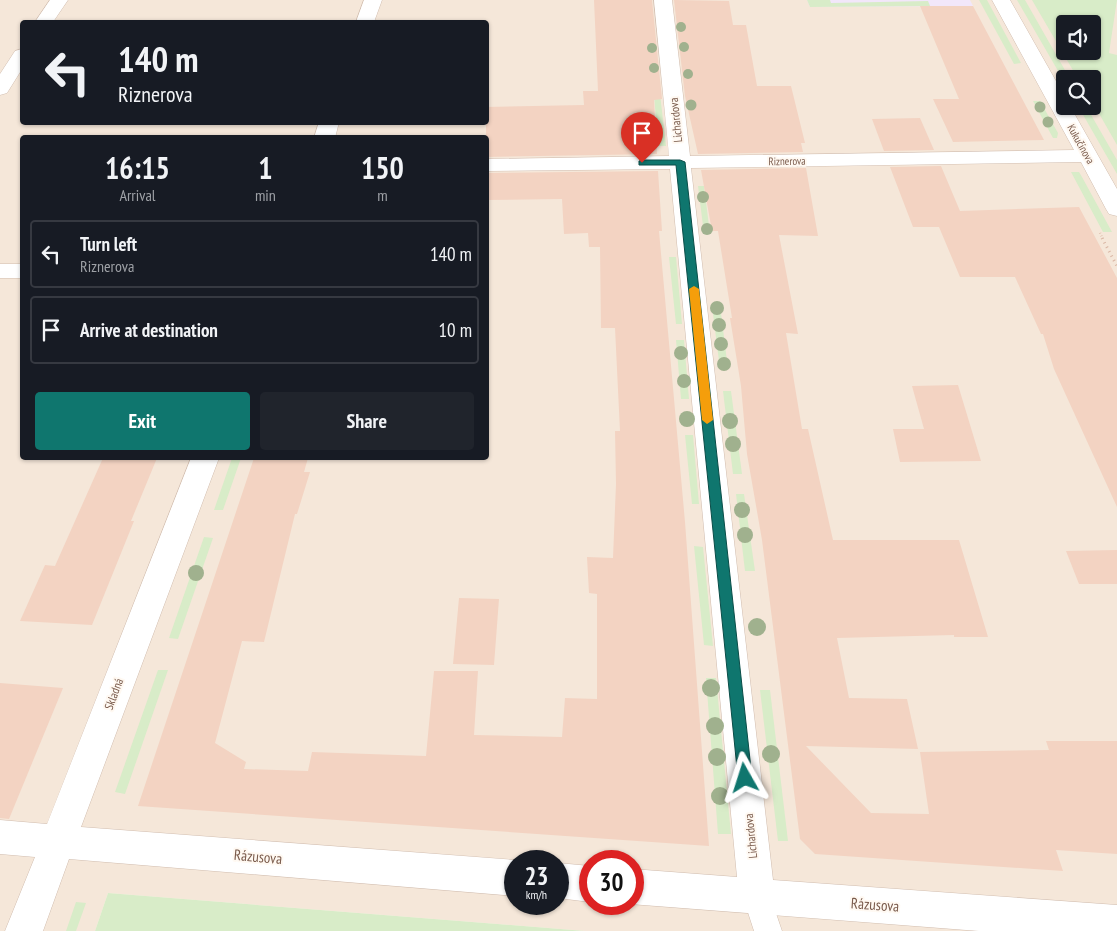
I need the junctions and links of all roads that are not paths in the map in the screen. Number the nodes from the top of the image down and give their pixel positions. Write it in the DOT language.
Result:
graph roads {
  1 [pos="59,0"];
  2 [pos="373,0"];
  3 [pos="663,0"];
  4 [pos="1001,0"];
  5 [pos="45,20"];
  6 [pos="366,20"];
  7 [pos="20,58"];
  8 [pos="0,89"];
  9 [pos="1087,156"];
  10 [pos="680,162"];
  11 [pos="489,165"];
  12 [pos="1117,209"];
  13 [pos="0,271"];
  14 [pos="20,271"];
  15 [pos="204,460"];
  16 [pos="0,837"];
  17 [pos="58,841"];
  18 [pos="504,877"];
  19 [pos="644,888"];
  20 [pos="757,897"];
  21 [pos="1117,923"];
  22 [pos="24,931"];
  23 [pos="768,931"];
  1 -- 5 [label="street"];
  2 -- 6 [label="street"];
  3 -- 10 [label="street, Lichardova"];
  4 -- 9 [label="street, Kukučínova"];
  7 -- 8 [label="street"];
  9 -- 10 [label="street, Riznerova"];
  9 -- 12 [label="street, Kukučínova"];
  10 -- 11 [label="street, Riznerova"];
  10 -- 20 [label="street, Lichardova"];
  13 -- 14 [label="street"];
  15 -- 17 [label="street, Skladná"];
  16 -- 17 [label="street, Rázusova"];
  17 -- 18 [label="street, Rázusova"];
  17 -- 22 [label="street, Skladná"];
  19 -- 20 [label="street, Rázusova"];
  20 -- 21 [label="street, Rázusova"];
  20 -- 23 [label="lane"];
}
